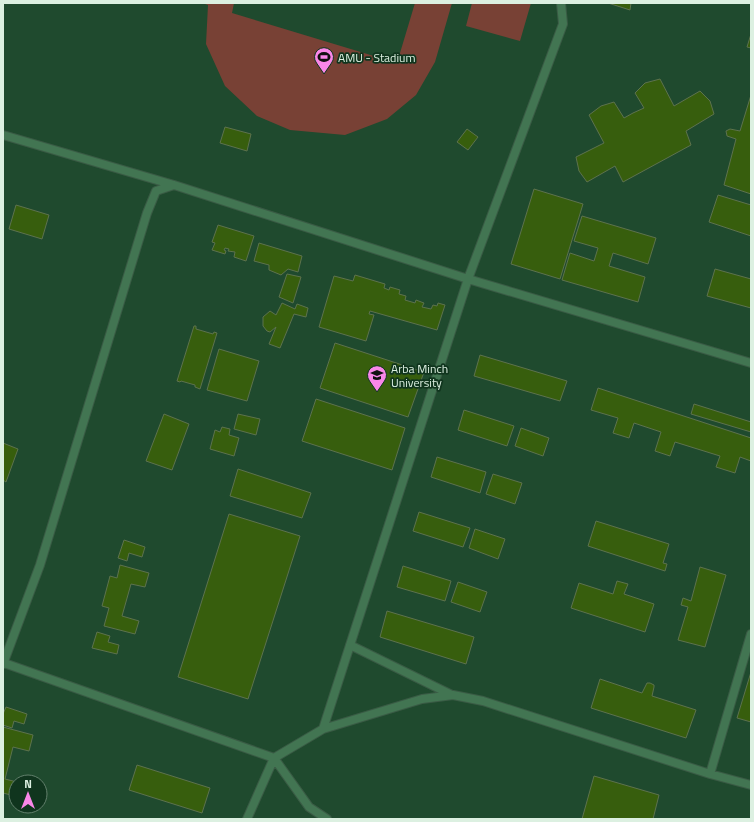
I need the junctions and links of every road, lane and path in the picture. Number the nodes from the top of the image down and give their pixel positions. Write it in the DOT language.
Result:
graph roads {
  1 [pos="561,3"];
  2 [pos="3,135"];
  3 [pos="174,185"];
  4 [pos="468,279"];
  5 [pos="751,363"];
  6 [pos="751,634"];
  7 [pos="350,645"];
  8 [pos="3,664"];
  9 [pos="453,695"];
  10 [pos="324,729"];
  11 [pos="274,758"];
  12 [pos="710,774"];
  13 [pos="751,785"];
  14 [pos="246,819"];
  15 [pos="327,819"];
  1 -- 4 [label="lane"];
  2 -- 3 [label="lane"];
  3 -- 4 [label="lane"];
  3 -- 8 [label="lane"];
  4 -- 5 [label="lane"];
  4 -- 7 [label="lane"];
  6 -- 12 [label="lane"];
  7 -- 9 [label="lane"];
  7 -- 10 [label="lane"];
  8 -- 11 [label="lane"];
  9 -- 10 [label="lane"];
  9 -- 12 [label="lane"];
  10 -- 11 [label="lane"];
  11 -- 14 [label="lane"];
  11 -- 15 [label="lane"];
  12 -- 13 [label="lane"];
}
